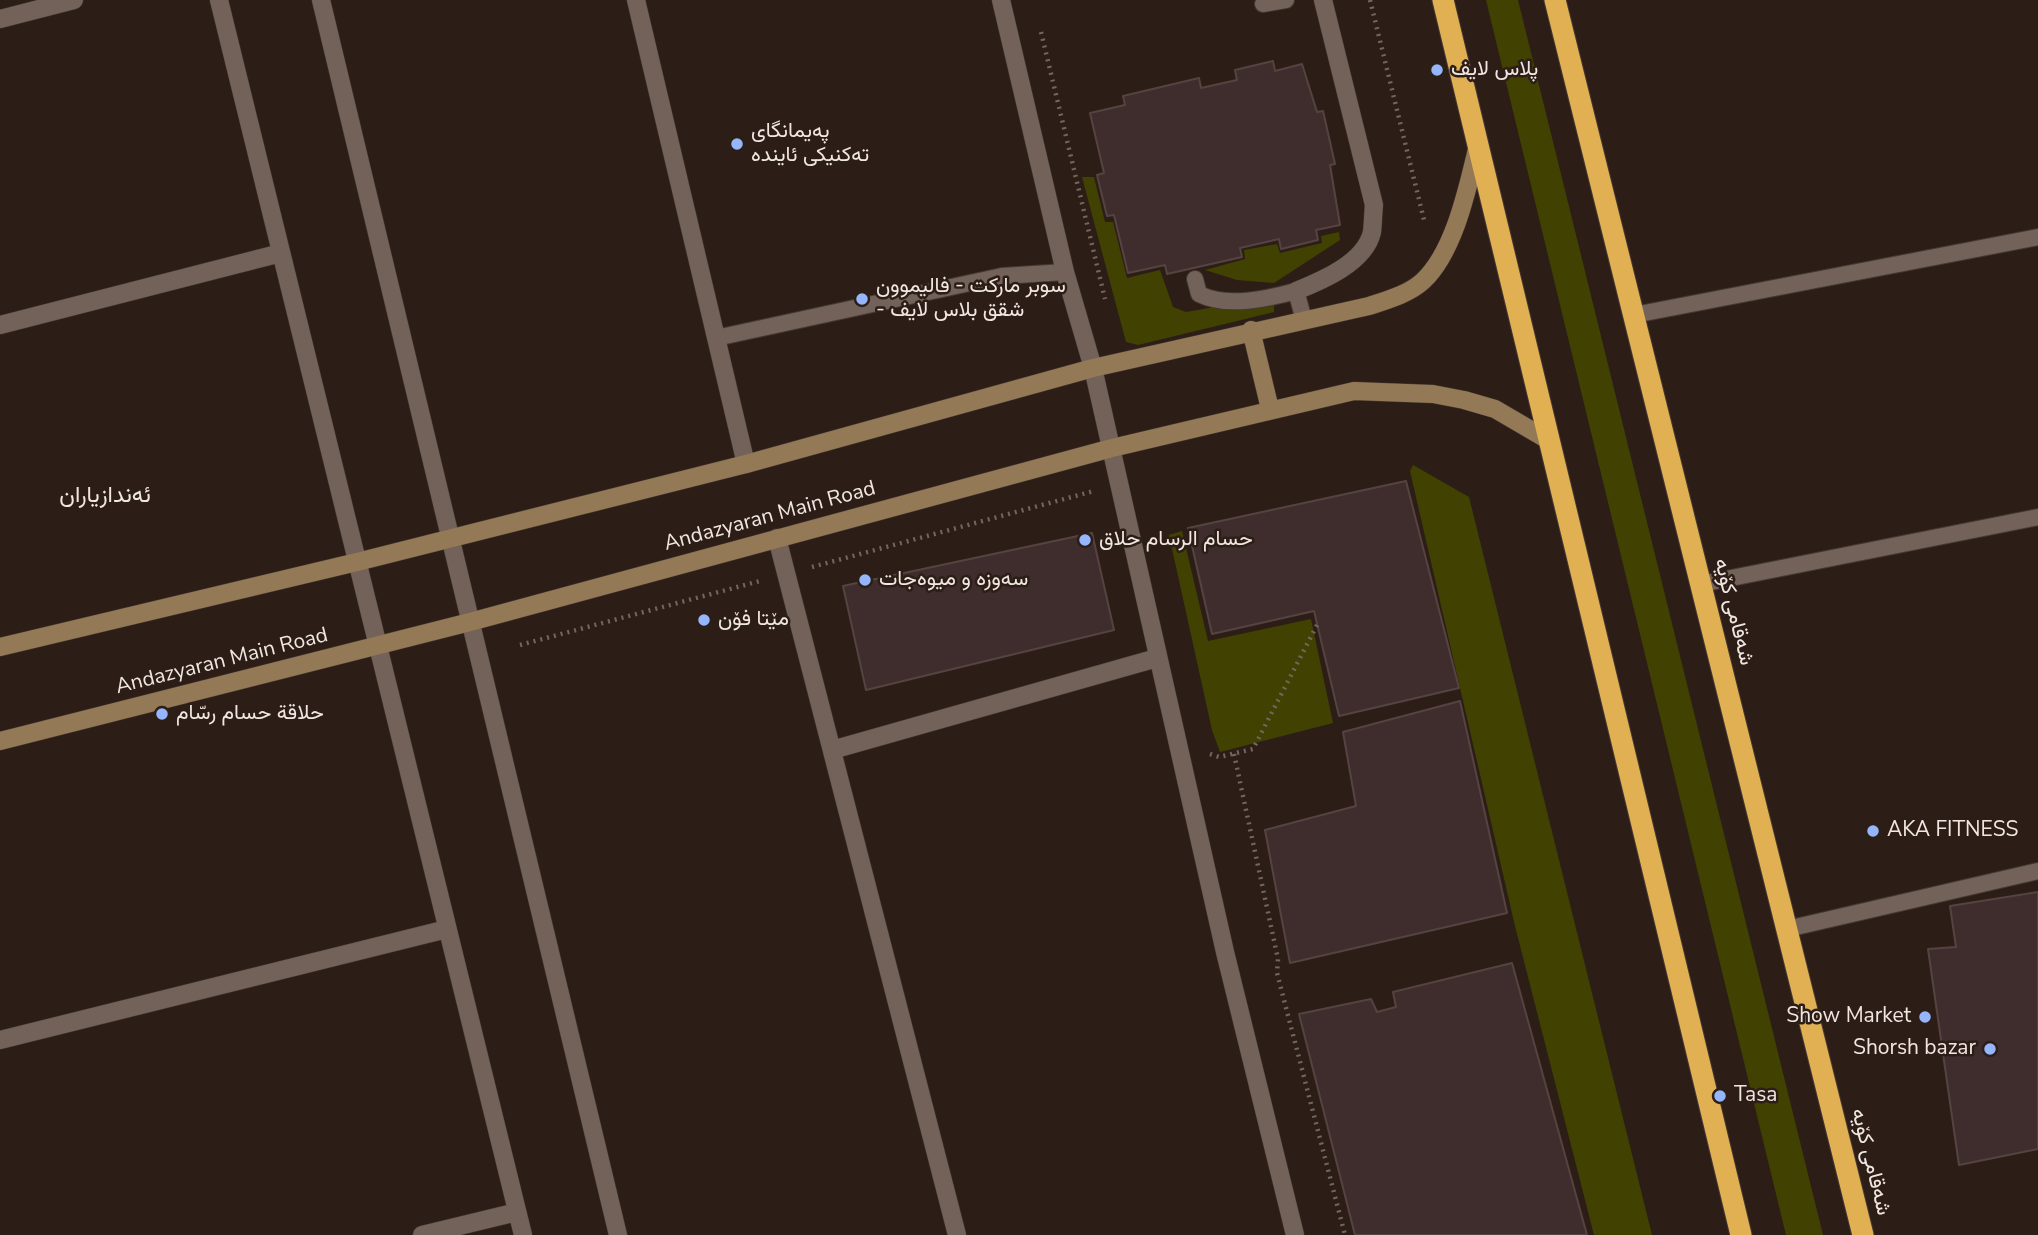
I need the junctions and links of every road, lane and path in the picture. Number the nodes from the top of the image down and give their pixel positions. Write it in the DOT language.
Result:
graph roads {
  1 [pos="74,0"];
  2 [pos="219,0"];
  3 [pos="321,0"];
  4 [pos="636,0"];
  5 [pos="1001,0"];
  6 [pos="1286,0"];
  7 [pos="1323,0"];
  8 [pos="1370,0"];
  9 [pos="1443,0"];
  10 [pos="1555,0"];
  11 [pos="1263,4"];
  12 [pos="0,19"];
  13 [pos="1478,145"];
  14 [pos="1428,236"];
  15 [pos="2038,237"];
  16 [pos="281,253"];
  17 [pos="1065,272"];
  18 [pos="1195,279"];
  19 [pos="1296,291"];
  20 [pos="1634,315"];
  21 [pos="1304,320"];
  22 [pos="0,325"];
  23 [pos="1251,330"];
  24 [pos="716,338"];
  25 [pos="1093,368"];
  26 [pos="1270,409"];
  27 [pos="1548,440"];
  28 [pos="1112,448"];
  29 [pos="746,464"];
  30 [pos="1120,484"];
  31 [pos="2038,517"];
  32 [pos="451,538"];
  33 [pos="777,538"];
  34 [pos="357,562"];
  35 [pos="787,574"];
  36 [pos="1701,583"];
  37 [pos="470,622"];
  38 [pos="377,645"];
  39 [pos="520,645"];
  40 [pos="0,647"];
  41 [pos="1157,658"];
  42 [pos="0,741"];
  43 [pos="832,750"];
  44 [pos="1234,754"];
  45 [pos="2038,871"];
  46 [pos="447,929"];
  47 [pos="1787,929"];
  48 [pos="0,1040"];
  49 [pos="517,1212"];
  50 [pos="422,1235"];
  51 [pos="523,1235"];
  52 [pos="618,1235"];
  53 [pos="957,1235"];
  54 [pos="1295,1235"];
  55 [pos="1345,1235"];
  56 [pos="1741,1235"];
  57 [pos="1863,1235"];
  1 -- 12 [label="street"];
  2 -- 16 [label="street"];
  3 -- 32 [label="street"];
  4 -- 24 [label="street"];
  5 -- 17 [label="street"];
  6 -- 11 [label="lane"];
  7 -- 19 [label="street"];
  8 -- 14 [label="path"];
  9 -- 13 [label="highway"];
  10 -- 20 [label="highway, شەقامی کۆیە"];
  13 -- 21 [label="street"];
  13 -- 27 [label="highway"];
  15 -- 20 [label="lane"];
  16 -- 22 [label="street"];
  16 -- 34 [label="street"];
  17 -- 24 [label="lane"];
  17 -- 25 [label="street"];
  18 -- 19 [label="lane"];
  19 -- 21 [label="lane"];
  20 -- 36 [label="highway, شەقامی کۆیە"];
  21 -- 23 [label="street"];
  23 -- 25 [label="street"];
  23 -- 26 [label="street"];
  24 -- 29 [label="street"];
  25 -- 28 [label="street"];
  25 -- 29 [label="street"];
  26 -- 27 [label="street, Andazyaran Main Road"];
  26 -- 28 [label="street, Andazyaran Main Road"];
  27 -- 56 [label="highway"];
  28 -- 30 [label="street"];
  28 -- 33 [label="street, Andazyaran Main Road"];
  29 -- 32 [label="street"];
  30 -- 35 [label="path"];
  30 -- 41 [label="street"];
  31 -- 36 [label="lane"];
  32 -- 34 [label="street"];
  32 -- 37 [label="street"];
  33 -- 35 [label="street"];
  33 -- 37 [label="street, Andazyaran Main Road"];
  34 -- 38 [label="street"];
  34 -- 40 [label="street"];
  35 -- 39 [label="path"];
  35 -- 43 [label="street"];
  36 -- 47 [label="highway, شەقامی کۆیە"];
  37 -- 38 [label="street, Andazyaran Main Road"];
  37 -- 52 [label="street"];
  38 -- 42 [label="street, Andazyaran Main Road"];
  38 -- 46 [label="street"];
  41 -- 43 [label="street"];
  41 -- 54 [label="street"];
  43 -- 53 [label="street"];
  44 -- 55 [label="path"];
  45 -- 47 [label="lane"];
  46 -- 48 [label="street"];
  46 -- 49 [label="street"];
  47 -- 57 [label="highway, شەقامی کۆیە"];
  49 -- 50 [label="street"];
  49 -- 51 [label="street"];
}
